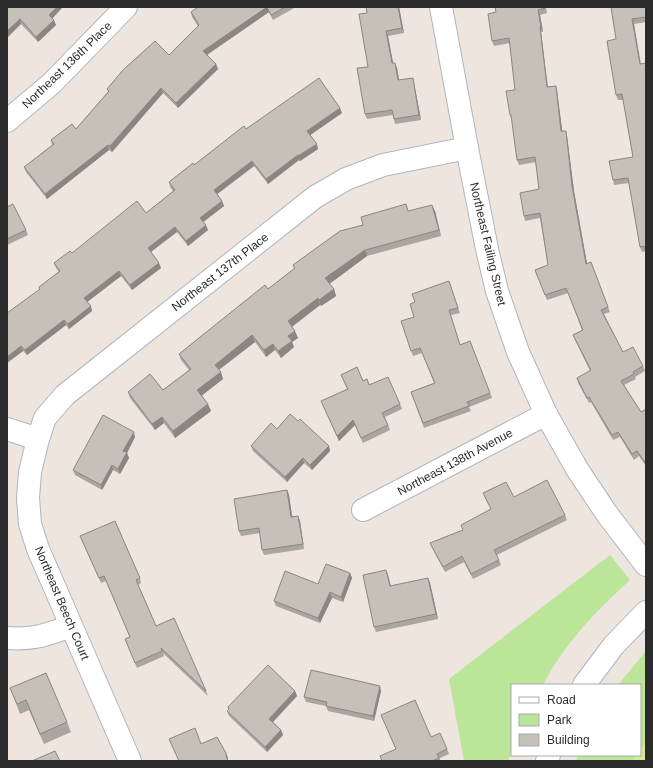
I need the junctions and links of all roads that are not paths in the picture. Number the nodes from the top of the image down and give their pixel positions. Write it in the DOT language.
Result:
graph roads {
  1 [pos="126,7"];
  2 [pos="442,7"];
  3 [pos="7,121"];
  4 [pos="467,148"];
  5 [pos="546,414"];
  6 [pos="7,429"];
  7 [pos="38,438"];
  8 [pos="363,510"];
  9 [pos="646,565"];
  10 [pos="646,612"];
  11 [pos="71,626"];
  12 [pos="7,638"];
  13 [pos="585,684"];
  14 [pos="130,761"];
  1 -- 3 [label="street, Northeast 136th Place"];
  2 -- 4 [label="street, Northeast Failing Street"];
  4 -- 5 [label="street, Northeast Failing Street"];
  4 -- 7 [label="street, Northeast 137th Place"];
  5 -- 8 [label="street, Northeast 138th Avenue"];
  5 -- 9 [label="street, Northeast Failing Street"];
  6 -- 7 [label="street"];
  7 -- 11 [label="street, Northeast Beech Court"];
  10 -- 13 [label="street"];
  11 -- 12 [label="street"];
  11 -- 14 [label="street, Northeast Beech Court"];
}
